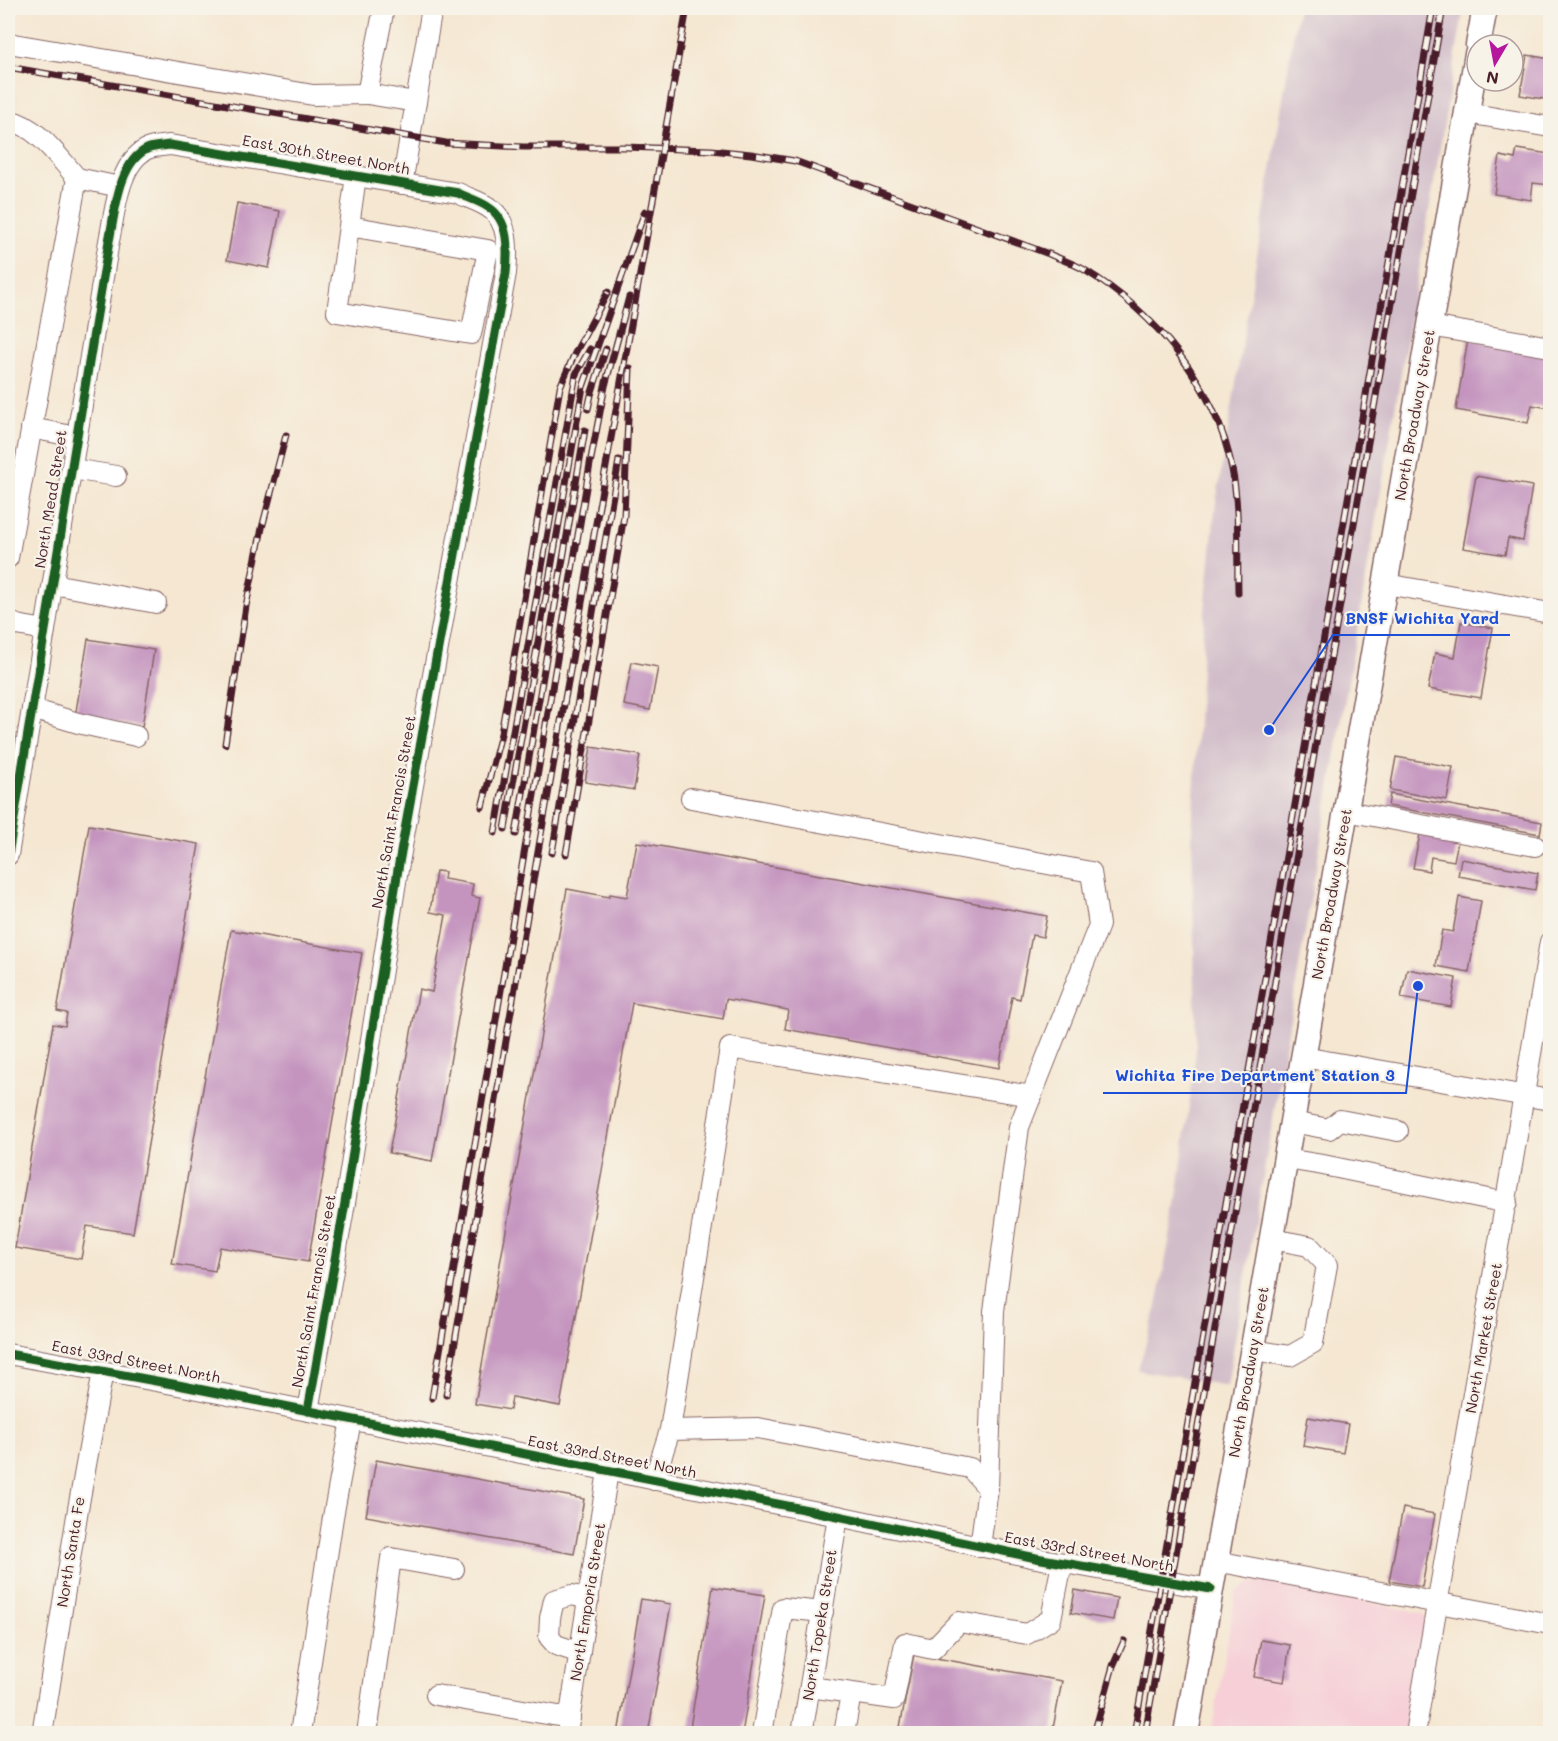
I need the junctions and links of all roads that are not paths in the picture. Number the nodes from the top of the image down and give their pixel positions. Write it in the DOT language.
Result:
graph roads {
  1 [pos="384,8"];
  2 [pos="432,8"];
  3 [pos="1485,8"];
  4 [pos="1480,33"];
  5 [pos="8,43"];
  6 [pos="1470,93"];
  7 [pos="367,94"];
  8 [pos="416,102"];
  9 [pos="1467,113"];
  10 [pos="8,120"];
  11 [pos="1551,127"];
  12 [pos="141,154"];
  13 [pos="356,176"];
  14 [pos="77,178"];
  15 [pos="402,184"];
  16 [pos="120,187"];
  17 [pos="500,219"];
  18 [pos="349,226"];
  19 [pos="1430,327"];
  20 [pos="1551,347"];
  21 [pos="31,428"];
  22 [pos="77,437"];
  23 [pos="72,469"];
  24 [pos="116,476"];
  25 [pos="8,558"];
  26 [pos="52,584"];
  27 [pos="1386,584"];
  28 [pos="156,603"];
  29 [pos="1551,613"];
  30 [pos="8,621"];
  31 [pos="45,630"];
  32 [pos="32,710"];
  33 [pos="136,736"];
  34 [pos="691,798"];
  35 [pos="1346,811"];
  36 [pos="1535,846"];
  37 [pos="8,855"];
  38 [pos="1551,942"];
  39 [pos="1303,1057"];
  40 [pos="1032,1096"];
  41 [pos="1524,1096"];
  42 [pos="1551,1100"];
  43 [pos="1292,1122"];
  44 [pos="1398,1131"];
  45 [pos="1286,1159"];
  46 [pos="1507,1203"];
  47 [pos="1272,1239"];
  48 [pos="1253,1350"];
  49 [pos="8,1354"];
  50 [pos="103,1371"];
  51 [pos="308,1412"];
  52 [pos="351,1420"];
  53 [pos="670,1430"];
  54 [pos="608,1471"];
  55 [pos="654,1480"];
  56 [pos="988,1488"];
  57 [pos="838,1516"];
  58 [pos="980,1547"];
  59 [pos="1216,1561"];
  60 [pos="1062,1563"];
  61 [pos="454,1569"];
  62 [pos="1211,1589"];
  63 [pos="589,1599"];
  64 [pos="1437,1603"];
  65 [pos="822,1612"];
  66 [pos="1551,1624"];
  67 [pos="580,1653"];
  68 [pos="810,1687"];
  69 [pos="851,1694"];
  70 [pos="436,1695"];
  71 [pos="569,1726"];
  72 [pos="42,1734"];
  73 [pos="300,1734"];
  74 [pos="367,1734"];
  75 [pos="762,1734"];
  76 [pos="802,1734"];
  77 [pos="844,1734"];
  78 [pos="1186,1734"];
  79 [pos="1415,1734"];
  1 -- 7 [label="street"];
  2 -- 8 [label="street"];
  3 -- 4 [label="main road"];
  5 -- 7 [label="street"];
  6 -- 9 [label="main road, North Broadway Street"];
  7 -- 8 [label="street"];
  8 -- 15 [label="street"];
  9 -- 11 [label="street"];
  9 -- 19 [label="main road, North Broadway Street"];
  10 -- 14 [label="street"];
  12 -- 13 [label="street, East 30th Street North"];
  12 -- 16 [label="street, North Mead Street"];
  13 -- 15 [label="street, East 30th Street North"];
  13 -- 18 [label="street"];
  14 -- 16 [label="street"];
  14 -- 21 [label="street"];
  15 -- 17 [label="street, East 30th Street North"];
  16 -- 22 [label="street, North Mead Street"];
  17 -- 51 [label="street, North Saint Francis Street"];
  18 -- 18 [label="street"];
  19 -- 20 [label="street"];
  19 -- 27 [label="main road, North Broadway Street"];
  21 -- 22 [label="street"];
  21 -- 25 [label="street"];
  22 -- 23 [label="street, North Mead Street"];
  23 -- 24 [label="street"];
  23 -- 26 [label="street, North Mead Street"];
  26 -- 28 [label="street"];
  26 -- 31 [label="street, North Mead Street"];
  27 -- 29 [label="street"];
  27 -- 35 [label="main road, North Broadway Street"];
  30 -- 31 [label="street"];
  31 -- 32 [label="street, North Mead Street"];
  32 -- 33 [label="street"];
  32 -- 37 [label="street, North Mead Street"];
  34 -- 40 [label="street"];
  35 -- 36 [label="street"];
  35 -- 39 [label="main road, North Broadway Street"];
  38 -- 41 [label="street, North Market Street"];
  39 -- 41 [label="street"];
  39 -- 43 [label="main road, North Broadway Street"];
  40 -- 53 [label="street"];
  40 -- 56 [label="street"];
  41 -- 42 [label="street"];
  41 -- 46 [label="street, North Market Street"];
  43 -- 44 [label="street"];
  43 -- 45 [label="main road, North Broadway Street"];
  45 -- 46 [label="street"];
  45 -- 47 [label="main road, North Broadway Street"];
  46 -- 64 [label="street, North Market Street"];
  47 -- 48 [label="main road, North Broadway Street"];
  47 -- 48 [label="street"];
  48 -- 59 [label="main road, North Broadway Street"];
  49 -- 50 [label="street, East 33rd Street North"];
  50 -- 51 [label="street, East 33rd Street North"];
  50 -- 72 [label="street, North Santa Fe"];
  51 -- 52 [label="street, East 33rd Street North"];
  52 -- 54 [label="street, East 33rd Street North"];
  52 -- 73 [label="street"];
  53 -- 55 [label="street"];
  53 -- 56 [label="street"];
  54 -- 55 [label="street, East 33rd Street North"];
  54 -- 63 [label="street, North Emporia Street"];
  55 -- 57 [label="street, East 33rd Street North"];
  56 -- 58 [label="street"];
  57 -- 58 [label="street, East 33rd Street North"];
  57 -- 65 [label="street, North Topeka Street"];
  58 -- 60 [label="street, East 33rd Street North"];
  59 -- 62 [label="main road, North Broadway Street"];
  59 -- 64 [label="street"];
  60 -- 62 [label="street, East 33rd Street North"];
  60 -- 69 [label="street"];
  61 -- 74 [label="street"];
  62 -- 78 [label="main road, North Broadway Street"];
  63 -- 67 [label="street, North Emporia Street"];
  63 -- 67 [label="street"];
  64 -- 66 [label="street"];
  64 -- 79 [label="street, North Market Street"];
  65 -- 68 [label="street, North Topeka Street"];
  65 -- 75 [label="street"];
  67 -- 71 [label="street, North Emporia Street"];
  68 -- 69 [label="street"];
  68 -- 76 [label="street, North Topeka Street"];
  69 -- 77 [label="street"];
  70 -- 71 [label="street"];
}
